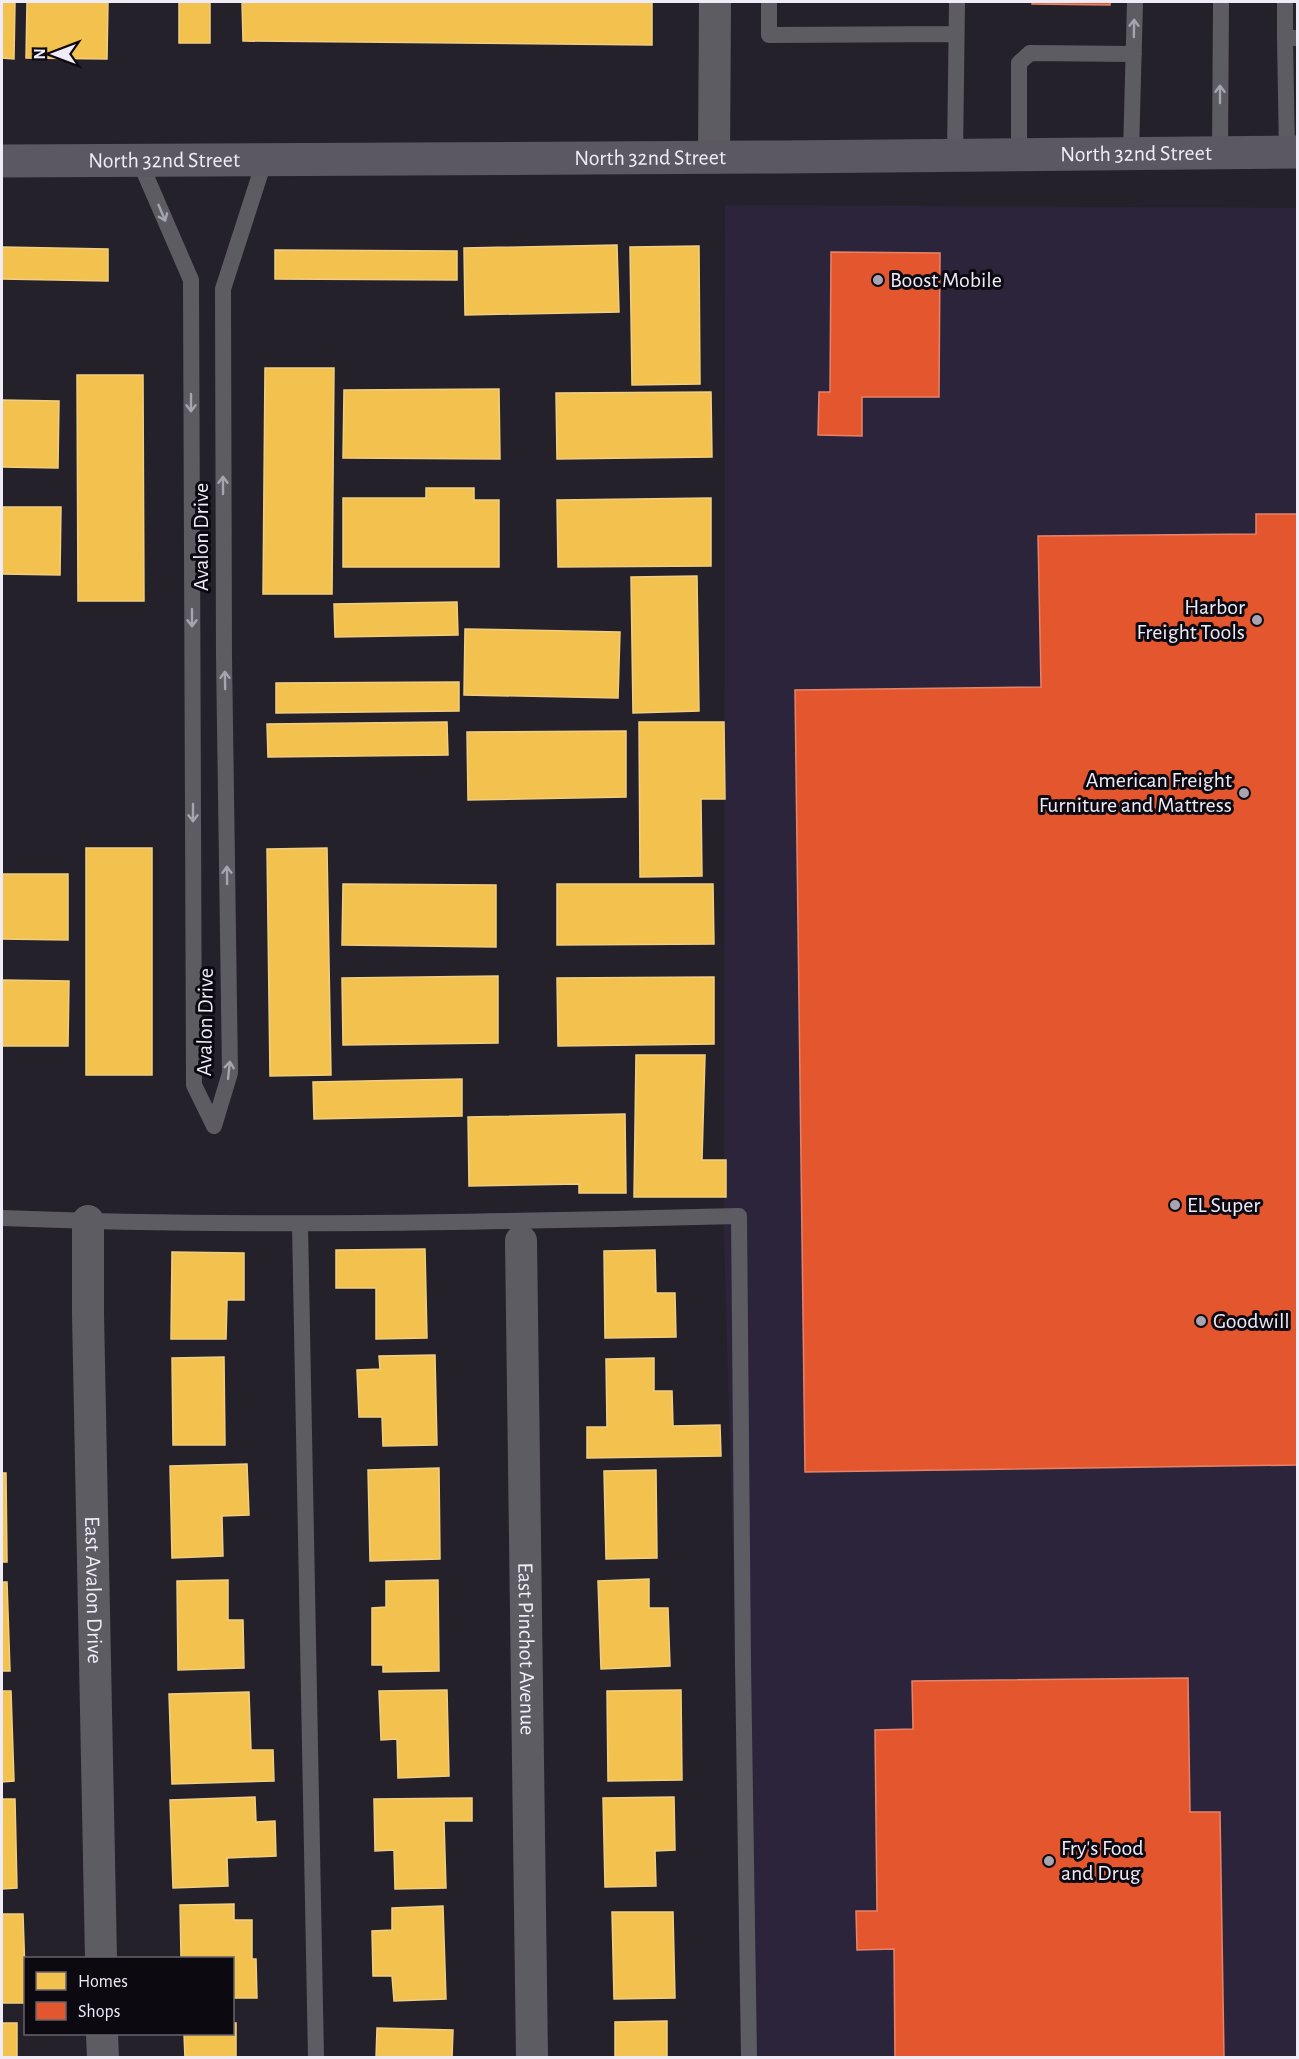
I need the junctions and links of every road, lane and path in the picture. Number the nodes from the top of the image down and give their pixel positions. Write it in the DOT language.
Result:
graph roads {
  1 [pos="715,2"];
  2 [pos="769,2"];
  3 [pos="957,2"];
  4 [pos="1135,2"];
  5 [pos="1221,2"];
  6 [pos="1285,2"];
  7 [pos="956,34"];
  8 [pos="1291,38"];
  9 [pos="1134,54"];
  10 [pos="1220,152"];
  11 [pos="1292,152"];
  12 [pos="1131,153"];
  13 [pos="1019,154"];
  14 [pos="955,155"];
  15 [pos="714,157"];
  16 [pos="265,159"];
  17 [pos="138,160"];
  18 [pos="2,161"];
  19 [pos="2,1218"];
  20 [pos="88,1221"];
  21 [pos="300,1225"];
  22 [pos="521,1241"];
  23 [pos="101,1957"];
  24 [pos="102,2035"];
  25 [pos="103,2058"];
  26 [pos="316,2058"];
  27 [pos="532,2058"];
  28 [pos="749,2058"];
  1 -- 15 [label="street"];
  2 -- 7 [label="lane"];
  3 -- 7 [label="lane"];
  9 -- 4 [label="lane, one-way"];
  10 -- 5 [label="lane, one-way"];
  6 -- 8 [label="lane"];
  7 -- 14 [label="lane"];
  8 -- 11 [label="lane"];
  9 -- 12 [label="lane"];
  9 -- 13 [label="lane"];
  10 -- 11 [label="main road, North 32nd Street"];
  10 -- 12 [label="main road, North 32nd Street"];
  12 -- 13 [label="main road, North 32nd Street"];
  13 -- 14 [label="main road, North 32nd Street"];
  14 -- 15 [label="main road, North 32nd Street"];
  15 -- 16 [label="main road, North 32nd Street"];
  16 -- 17 [label="main road, North 32nd Street"];
  17 -- 16 [label="lane, Avalon Drive, one-way"];
  17 -- 18 [label="main road, North 32nd Street"];
  19 -- 20 [label="lane"];
  20 -- 21 [label="lane"];
  20 -- 23 [label="street, East Avalon Drive"];
  21 -- 26 [label="lane"];
  21 -- 28 [label="lane"];
  22 -- 27 [label="street, East Pinchot Avenue"];
  24 -- 25 [label="street"];
}
